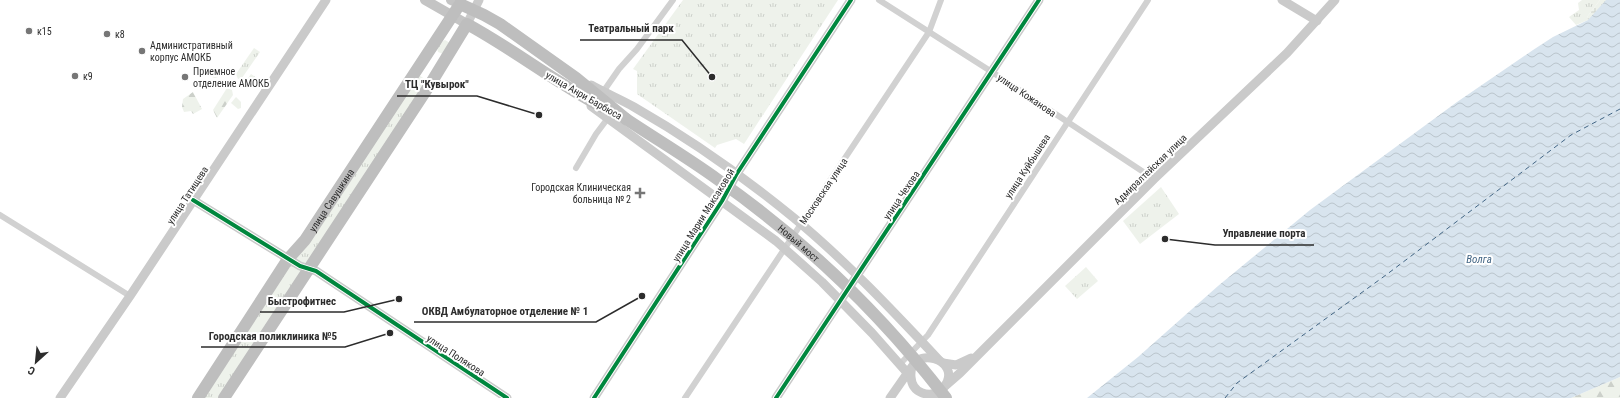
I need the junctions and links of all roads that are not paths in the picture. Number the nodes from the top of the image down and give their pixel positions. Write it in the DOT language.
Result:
graph roads {
  1 [pos="326,0"];
  2 [pos="425,0"];
  3 [pos="673,0"];
  4 [pos="851,0"];
  5 [pos="879,0"];
  6 [pos="941,0"];
  7 [pos="1040,0"];
  8 [pos="1148,0"];
  9 [pos="1282,0"];
  10 [pos="1335,0"];
  11 [pos="458,1"];
  12 [pos="477,5"];
  13 [pos="452,16"];
  14 [pos="1317,21"];
  15 [pos="467,24"];
  16 [pos="929,32"];
  17 [pos="414,72"];
  18 [pos="992,72"];
  19 [pos="576,78"];
  20 [pos="431,83"];
  21 [pos="570,89"];
  22 [pos="603,92"];
  23 [pos="608,118"];
  24 [pos="626,119"];
  25 [pos="1068,122"];
  26 [pos="576,168"];
  27 [pos="736,175"];
  28 [pos="1154,179"];
  29 [pos="193,200"];
  30 [pos="722,201"];
  31 [pos="0,215"];
  32 [pos="801,224"];
  33 [pos="784,249"];
  34 [pos="288,259"];
  35 [pos="309,270"];
  36 [pos="858,275"];
  37 [pos="130,296"];
  38 [pos="840,301"];
  39 [pos="922,342"];
  40 [pos="979,353"];
  41 [pos="941,362"];
  42 [pos="900,364"];
  43 [pos="909,374"];
  44 [pos="944,392"];
  45 [pos="60,398"];
  46 [pos="198,398"];
  47 [pos="224,398"];
  48 [pos="507,398"];
  49 [pos="594,398"];
  50 [pos="685,398"];
  51 [pos="776,398"];
  52 [pos="890,398"];
  53 [pos="932,398"];
  1 -- 29 [label="main road, улица Татищева"];
  2 -- 13 [label="main road, улица Анри Барбюса"];
  3 -- 22 [label="street"];
  4 -- 27 [label="main road, улица Марии Максаковой"];
  5 -- 16 [label="street, улица Кожанова"];
  6 -- 16 [label="street, Московская улица"];
  7 -- 18 [label="main road, улица Чехова"];
  8 -- 25 [label="street, улица Куйбышева"];
  9 -- 14 [label="main road"];
  10 -- 14 [label="main road, Адмиралтейская улица"];
  11 -- 12 [label="highway, улица Анри Барбюса"];
  11 -- 13 [label="highway, улица Савушкина"];
  12 -- 15 [label="main road, улица Савушкина"];
  12 -- 19 [label="highway, улица Анри Барбюса"];
  13 -- 15 [label="main road, улица Анри Барбюса"];
  13 -- 17 [label="highway, улица Савушкина"];
  14 -- 28 [label="main road, Адмиралтейская улица"];
  15 -- 20 [label="highway, улица Савушкина"];
  15 -- 21 [label="highway, улица Анри Барбюса"];
  16 -- 18 [label="street, улица Кожанова"];
  16 -- 32 [label="street, Московская улица"];
  17 -- 20 [label="highway"];
  17 -- 34 [label="highway, улица Савушкина"];
  18 -- 25 [label="street, улица Кожанова"];
  18 -- 36 [label="main road, улица Чехова"];
  19 -- 22 [label="main road"];
  19 -- 24 [label="highway, улица Анри Барбюса"];
  20 -- 35 [label="highway, улица Савушкина"];
  21 -- 23 [label="main road"];
  21 -- 24 [label="highway, улица Анри Барбюса"];
  22 -- 27 [label="main road"];
  23 -- 26 [label="street"];
  23 -- 30 [label="main road"];
  24 -- 44 [label="highway, Новый мост, bridge"];
  25 -- 28 [label="street, улица Кожанова"];
  25 -- 39 [label="street, улица Куйбышева"];
  27 -- 30 [label="main road, улица Марии Максаковой"];
  27 -- 32 [label="main road"];
  28 -- 40 [label="main road, Адмиралтейская улица"];
  29 -- 34 [label="main road, улица Полякова"];
  29 -- 37 [label="main road, улица Татищева"];
  30 -- 33 [label="main road"];
  30 -- 49 [label="main road, улица Марии Максаковой"];
  31 -- 37 [label="street"];
  32 -- 33 [label="street, Московская улица"];
  32 -- 36 [label="main road"];
  33 -- 38 [label="main road"];
  33 -- 50 [label="street, Московская улица"];
  34 -- 35 [label="main road, улица Полякова"];
  34 -- 46 [label="highway, улица Савушкина"];
  35 -- 47 [label="highway, улица Савушкина"];
  35 -- 48 [label="main road, улица Полякова"];
  36 -- 38 [label="main road, улица Чехова"];
  36 -- 39 [label="main road"];
  37 -- 45 [label="main road, улица Татищева"];
  38 -- 42 [label="main road"];
  38 -- 51 [label="main road, улица Чехова"];
  39 -- 41 [label="main road"];
  39 -- 42 [label="street, улица Куйбышева"];
  40 -- 41 [label="main road"];
  40 -- 44 [label="main road"];
  41 -- 43 [label="main road"];
  41 -- 44 [label="main road"];
  42 -- 43 [label="main road"];
  43 -- 44 [label="main road"];
  43 -- 52 [label="main road"];
  44 -- 53 [label="main road"];
}
